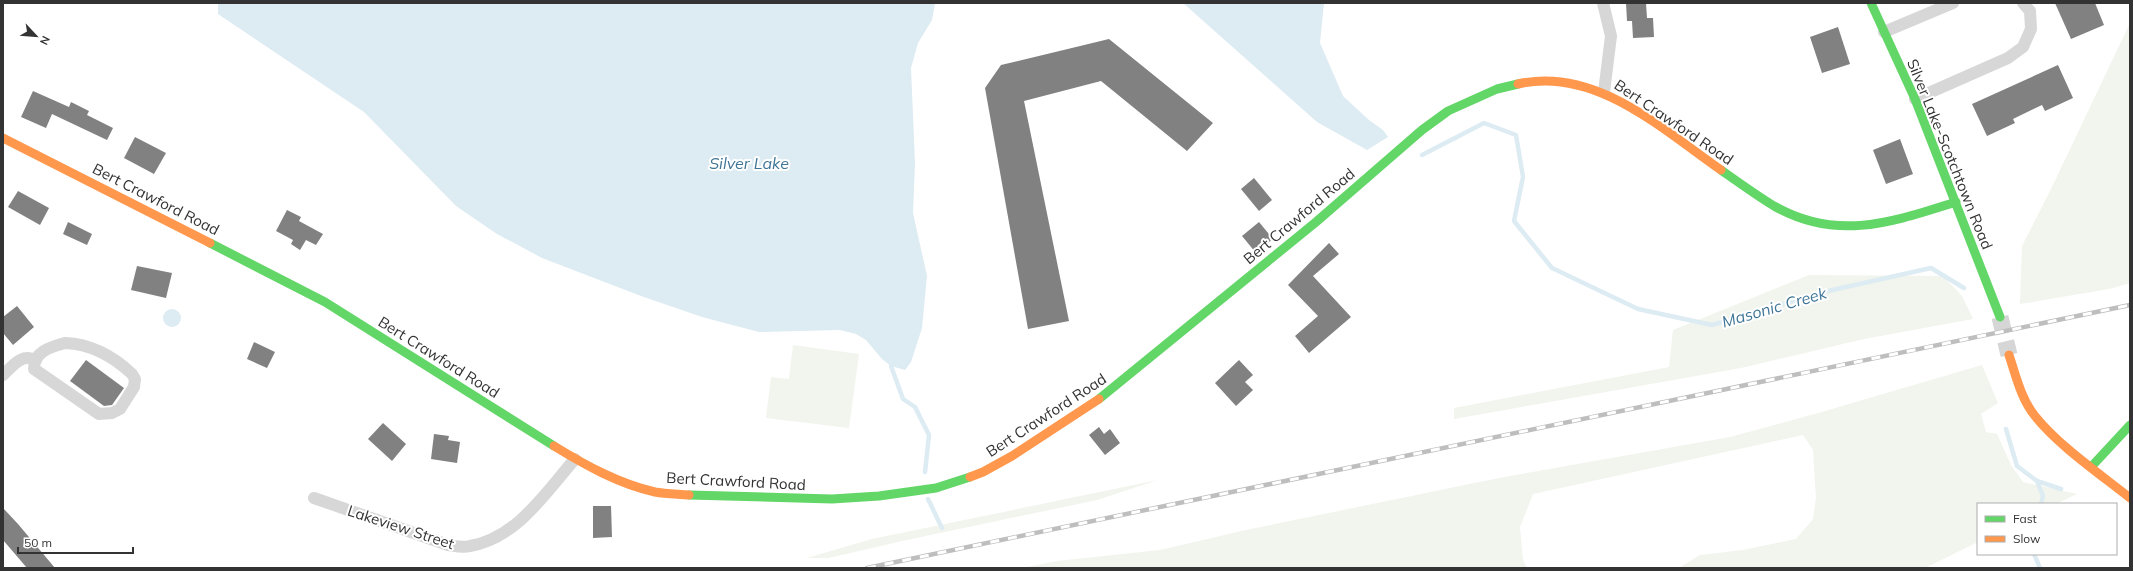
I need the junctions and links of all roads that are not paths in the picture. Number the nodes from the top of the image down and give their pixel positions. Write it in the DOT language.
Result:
graph roads {
  1 [pos="1603,3"];
  2 [pos="1871,3"];
  3 [pos="1953,3"];
  4 [pos="2023,3"];
  5 [pos="1884,32"];
  6 [pos="1604,92"];
  7 [pos="1914,99"];
  8 [pos="3,138"];
  9 [pos="1956,202"];
  10 [pos="2000,317"];
  11 [pos="2009,355"];
  12 [pos="36,360"];
  13 [pos="3,375"];
  14 [pos="2130,425"];
  15 [pos="575,459"];
  16 [pos="2092,466"];
  17 [pos="314,498"];
  18 [pos="2130,498"];
  1 -- 6 [label="street"];
  2 -- 5 [label="street, Silver Lake-Scotchtown Road"];
  3 -- 5 [label="street"];
  4 -- 7 [label="street"];
  5 -- 7 [label="street, Silver Lake-Scotchtown Road"];
  6 -- 9 [label="street, Bert Crawford Road"];
  6 -- 15 [label="street, Bert Crawford Road"];
  7 -- 9 [label="street, Silver Lake-Scotchtown Road"];
  8 -- 15 [label="street, Bert Crawford Road"];
  9 -- 10 [label="street, Silver Lake-Scotchtown Road"];
  11 -- 16 [label="street"];
  12 -- 12 [label="street"];
  12 -- 13 [label="street"];
  14 -- 16 [label="street"];
  15 -- 17 [label="street, Lakeview Street"];
  16 -- 18 [label="street"];
}
